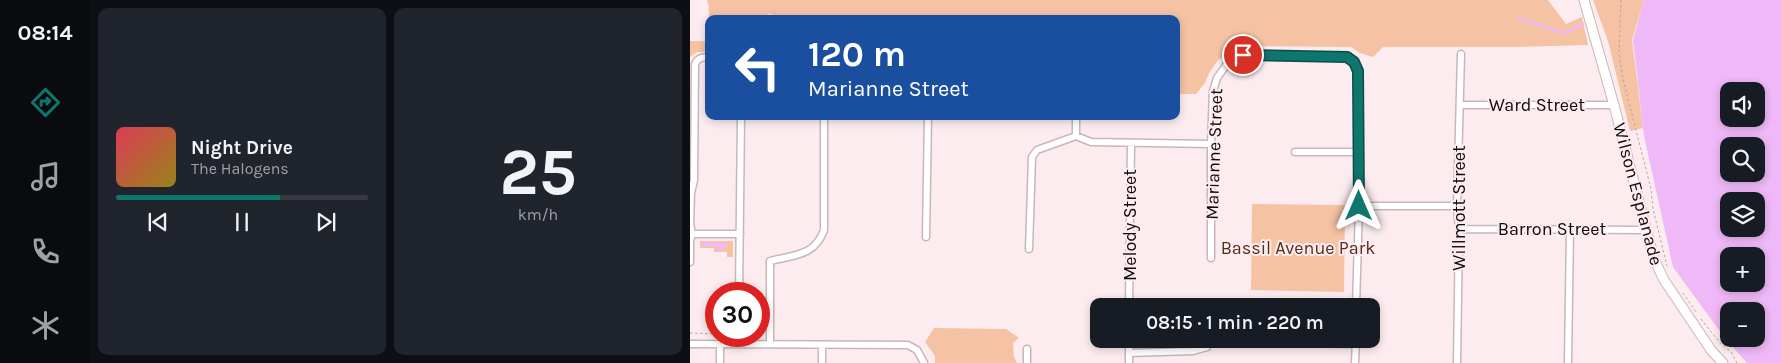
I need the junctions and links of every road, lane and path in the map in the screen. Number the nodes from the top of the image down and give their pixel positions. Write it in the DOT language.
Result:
graph roads {
  1 [pos="1621,0"];
  2 [pos="1586,4"];
  3 [pos="1461,54"];
  4 [pos="705,57"];
  5 [pos="1460,105"];
  6 [pos="1614,105"];
  7 [pos="740,120"];
  8 [pos="824,120"];
  9 [pos="928,120"];
  10 [pos="1076,120"];
  11 [pos="1076,136"];
  12 [pos="692,142"];
  13 [pos="1131,144"];
  14 [pos="1210,144"];
  15 [pos="1295,152"];
  16 [pos="1358,152"];
  17 [pos="1359,206"];
  18 [pos="1457,206"];
  19 [pos="1459,228"];
  20 [pos="1570,228"];
  21 [pos="1645,230"];
  22 [pos="692,234"];
  23 [pos="740,234"];
  24 [pos="926,237"];
  25 [pos="1029,249"];
  26 [pos="1211,258"];
  27 [pos="690,262"];
  28 [pos="1668,268"];
  29 [pos="739,282"];
  30 [pos="770,282"];
  31 [pos="1681,290"];
  32 [pos="1130,298"];
  33 [pos="1356,298"];
  34 [pos="1697,314"];
  35 [pos="1699,317"];
  36 [pos="690,333"];
  37 [pos="705,334"];
  38 [pos="690,344"];
  39 [pos="705,344"];
  40 [pos="770,344"];
  41 [pos="822,344"];
  42 [pos="720,347"];
  43 [pos="1027,348"];
  44 [pos="1129,348"];
  45 [pos="1204,348"];
  46 [pos="1356,348"];
  47 [pos="1129,353"];
  48 [pos="720,363"];
  49 [pos="822,363"];
  50 [pos="924,363"];
  51 [pos="1027,363"];
  52 [pos="1129,363"];
  53 [pos="1355,363"];
  54 [pos="1457,363"];
  55 [pos="1568,363"];
  56 [pos="1723,363"];
  57 [pos="1737,363"];
  1 -- 28 [label="path"];
  2 -- 6 [label="street, Wilson Esplanade"];
  3 -- 5 [label="street, Willmott Street"];
  4 -- 12 [label="street"];
  5 -- 6 [label="street, Ward Street"];
  5 -- 18 [label="street, Willmott Street"];
  6 -- 21 [label="street, Wilson Esplanade"];
  7 -- 23 [label="street"];
  8 -- 30 [label="street"];
  9 -- 24 [label="street"];
  10 -- 11 [label="street"];
  11 -- 13 [label="street"];
  11 -- 25 [label="street"];
  12 -- 22 [label="street"];
  13 -- 14 [label="street"];
  13 -- 32 [label="street, Melody Street"];
  14 -- 16 [label="street, Marianne Street"];
  14 -- 26 [label="street, Marianne Street"];
  15 -- 16 [label="street"];
  16 -- 17 [label="street"];
  17 -- 18 [label="street"];
  17 -- 33 [label="street"];
  18 -- 19 [label="street, Willmott Street"];
  19 -- 20 [label="street, Barron Street"];
  19 -- 54 [label="street, Willmott Street"];
  20 -- 21 [label="street, Barron Street"];
  20 -- 55 [label="street"];
  21 -- 56 [label="street, Wilson Esplanade"];
  22 -- 23 [label="street"];
  22 -- 27 [label="street"];
  23 -- 29 [label="street"];
  31 -- 34 [label="path"];
  35 -- 57 [label="path"];
  36 -- 37 [label="path"];
  38 -- 39 [label="street"];
  40 -- 41 [label="street"];
  41 -- 49 [label="street"];
  41 -- 50 [label="street"];
  42 -- 48 [label="street"];
  43 -- 51 [label="street"];
  44 -- 47 [label="street"];
  45 -- 47 [label="street"];
  46 -- 53 [label="street"];
  47 -- 52 [label="street"];
}
